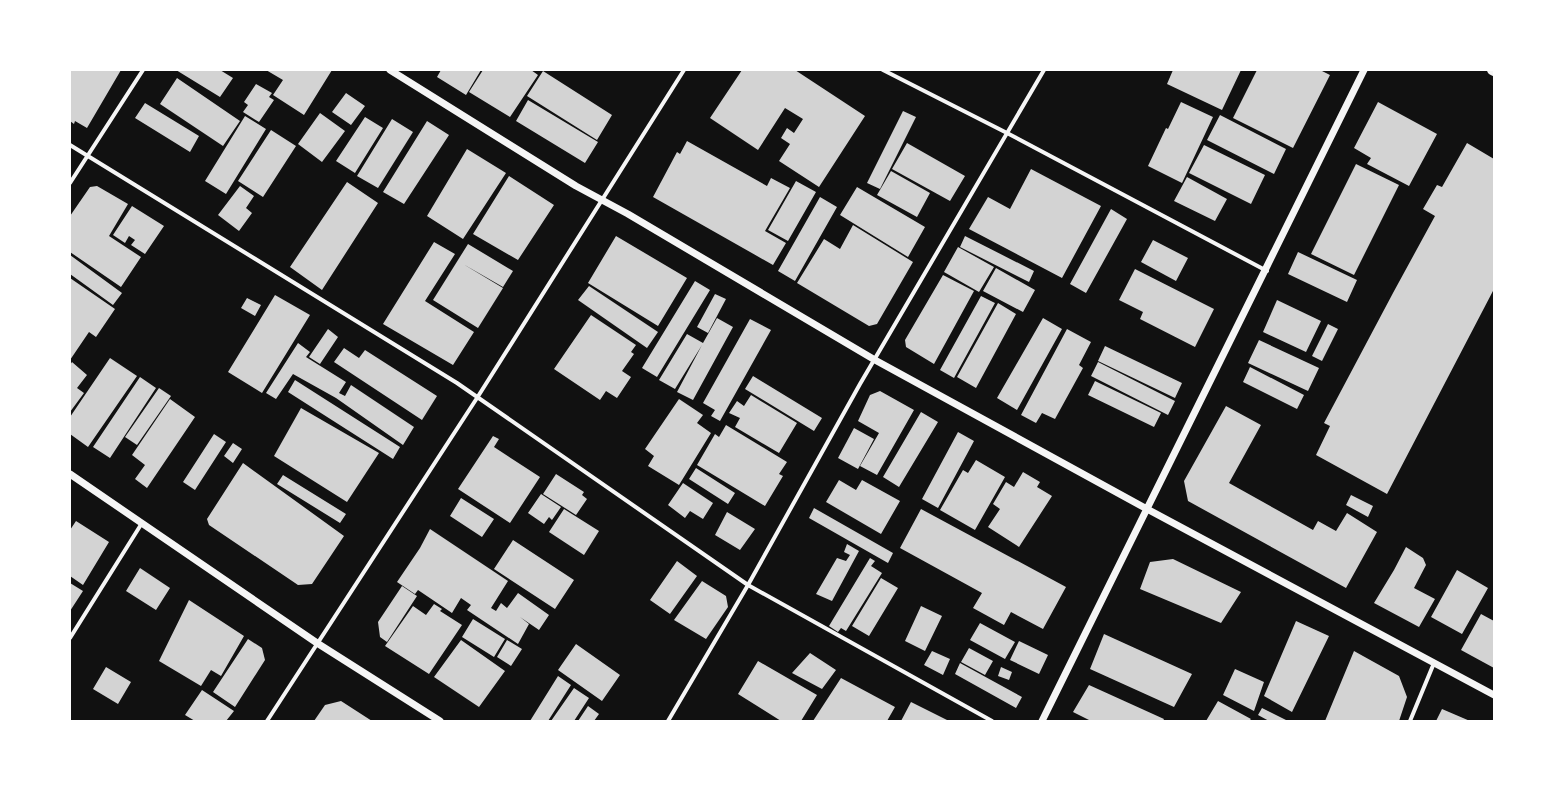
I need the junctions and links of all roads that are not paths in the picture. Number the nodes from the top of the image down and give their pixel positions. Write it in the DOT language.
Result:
graph roads {
  1 [pos="143,70"];
  2 [pos="390,70"];
  3 [pos="684,70"];
  4 [pos="883,70"];
  5 [pos="1044,70"];
  6 [pos="1364,70"];
  7 [pos="1007,133"];
  8 [pos="70,145"];
  9 [pos="88,156"];
  10 [pos="70,183"];
  11 [pos="602,200"];
  12 [pos="1267,271"];
  13 [pos="875,360"];
  14 [pos="477,398"];
  15 [pos="70,474"];
  16 [pos="1147,509"];
  17 [pos="142,523"];
  18 [pos="748,585"];
  19 [pos="70,638"];
  20 [pos="317,643"];
  21 [pos="1434,663"];
  22 [pos="1494,695"];
  23 [pos="267,721"];
  24 [pos="440,721"];
  25 [pos="668,721"];
  26 [pos="992,721"];
  27 [pos="1042,721"];
  28 [pos="1410,721"];
  1 -- 9 [label="street"];
  2 -- 11 [label="street"];
  3 -- 11 [label="street"];
  4 -- 7 [label="street"];
  5 -- 7 [label="street"];
  6 -- 12 [label="street"];
  7 -- 12 [label="street"];
  7 -- 13 [label="street"];
  8 -- 9 [label="street"];
  9 -- 10 [label="street"];
  9 -- 14 [label="street"];
  11 -- 13 [label="street"];
  11 -- 14 [label="street"];
  12 -- 16 [label="street"];
  13 -- 16 [label="street"];
  13 -- 18 [label="street"];
  14 -- 18 [label="street"];
  14 -- 20 [label="street"];
  15 -- 17 [label="street"];
  16 -- 21 [label="street"];
  16 -- 27 [label="street"];
  17 -- 19 [label="street"];
  17 -- 20 [label="street"];
  18 -- 25 [label="street"];
  18 -- 26 [label="street"];
  20 -- 23 [label="street"];
  20 -- 24 [label="street"];
  21 -- 22 [label="street"];
  21 -- 28 [label="street"];
}
